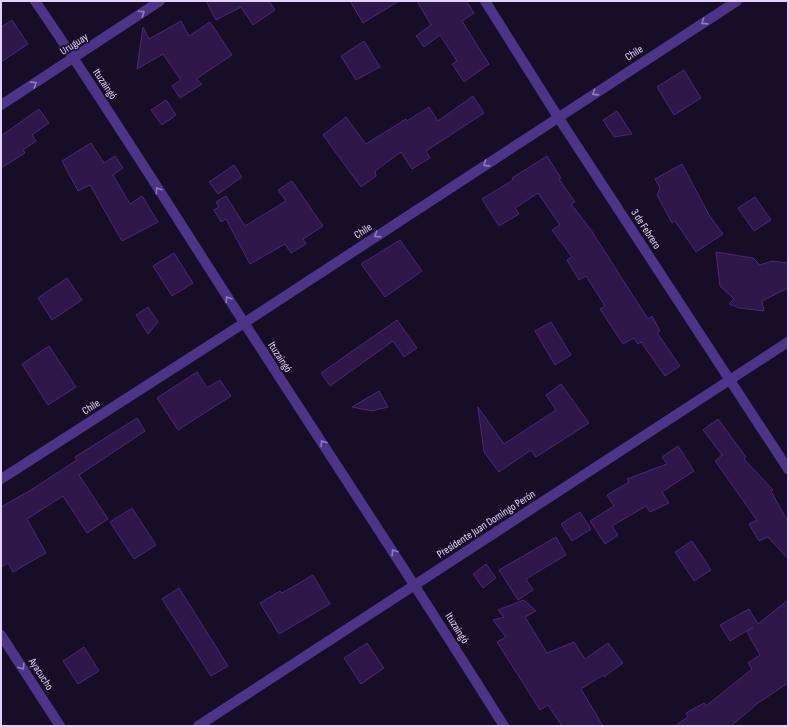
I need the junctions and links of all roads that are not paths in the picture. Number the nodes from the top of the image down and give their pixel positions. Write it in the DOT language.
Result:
graph roads {
  1 [pos="35,1"];
  2 [pos="160,1"];
  3 [pos="485,1"];
  4 [pos="737,1"];
  5 [pos="74,58"];
  6 [pos="1,105"];
  7 [pos="558,117"];
  8 [pos="244,323"];
  9 [pos="788,342"];
  10 [pos="730,380"];
  11 [pos="788,469"];
  12 [pos="1,479"];
  13 [pos="415,584"];
  14 [pos="1,635"];
  15 [pos="60,726"];
  16 [pos="198,726"];
  17 [pos="504,726"];
  1 -- 5 [label="street, Ituzaingó"];
  5 -- 2 [label="street, Uruguay, one-way"];
  3 -- 7 [label="street, 3 de Febrero"];
  4 -- 7 [label="street, Chile, one-way"];
  6 -- 5 [label="street, Uruguay, one-way"];
  8 -- 5 [label="street, Ituzaingó, one-way"];
  7 -- 8 [label="street, Chile, one-way"];
  7 -- 10 [label="street, 3 de Febrero"];
  8 -- 12 [label="street, Chile"];
  13 -- 8 [label="street, Ituzaingó, one-way"];
  9 -- 10 [label="street, Presidente Juan Domingo Perón"];
  10 -- 11 [label="street, 3 de Febrero"];
  10 -- 13 [label="street, Presidente Juan Domingo Perón"];
  13 -- 16 [label="street, Presidente Juan Domingo Perón"];
  13 -- 17 [label="street, Ituzaingó"];
  14 -- 15 [label="street, Ayacucho, one-way"];
}
